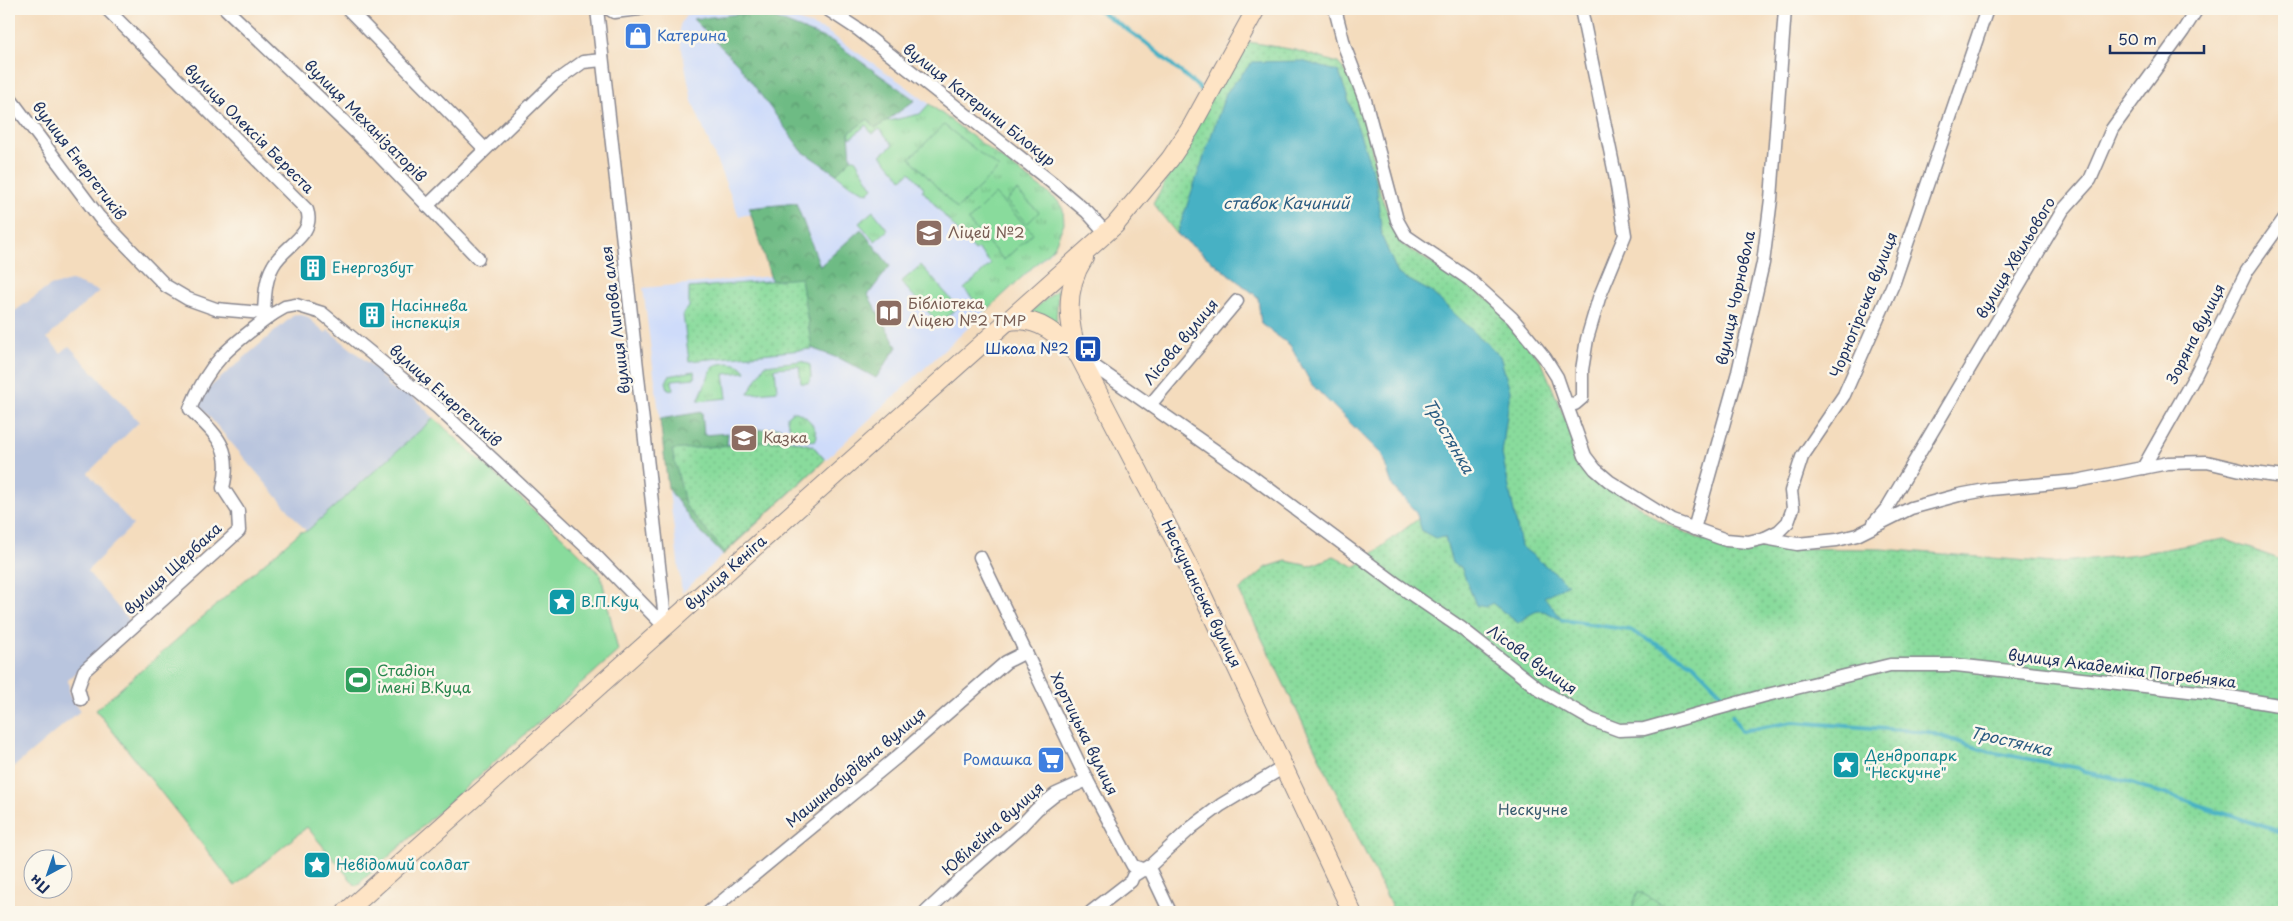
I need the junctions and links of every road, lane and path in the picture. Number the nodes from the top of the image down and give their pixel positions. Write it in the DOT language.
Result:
graph roads {
  1 [pos="107,9"];
  2 [pos="226,9"];
  3 [pos="348,9"];
  4 [pos="596,9"];
  5 [pos="609,9"];
  6 [pos="639,9"];
  7 [pos="827,9"];
  8 [pos="1256,9"];
  9 [pos="1335,9"];
  10 [pos="1581,9"];
  11 [pos="1786,9"];
  12 [pos="1988,9"];
  13 [pos="2197,9"];
  14 [pos="602,60"];
  15 [pos="9,97"];
  16 [pos="484,148"];
  17 [pos="427,206"];
  18 [pos="2284,219"];
  19 [pos="1106,233"];
  20 [pos="1091,247"];
  21 [pos="478,258"];
  22 [pos="1237,301"];
  23 [pos="269,313"];
  24 [pos="1006,322"];
  25 [pos="1079,356"];
  26 [pos="1566,403"];
  27 [pos="1150,405"];
  28 [pos="2142,468"];
  29 [pos="2284,477"];
  30 [pos="1694,529"];
  31 [pos="1868,529"];
  32 [pos="1765,538"];
  33 [pos="980,557"];
  34 [pos="666,628"];
  35 [pos="1026,652"];
  36 [pos="1956,665"];
  37 [pos="81,699"];
  38 [pos="2284,706"];
  39 [pos="1284,767"];
  40 [pos="1087,780"];
  41 [pos="1144,869"];
  42 [pos="346,912"];
  43 [pos="710,912"];
  44 [pos="926,912"];
  45 [pos="1091,912"];
  46 [pos="1170,912"];
  47 [pos="1352,912"];
  1 -- 23 [label="street, вулиця Олексія Береста"];
  2 -- 17 [label="street, вулиця Механізаторів"];
  3 -- 16 [label="street"];
  4 -- 14 [label="street, вулиця Липова алея"];
  5 -- 6 [label="street"];
  7 -- 19 [label="street, вулиця Катерини Білокур"];
  8 -- 19 [label="main road, вулиця Кеніга"];
  9 -- 26 [label="street"];
  10 -- 26 [label="street"];
  11 -- 30 [label="street, вулиця Чорновола"];
  12 -- 32 [label="street, Чорногірська вулиця"];
  13 -- 31 [label="street, вулиця Хвильового"];
  14 -- 16 [label="street"];
  14 -- 34 [label="street, вулиця Липова алея"];
  15 -- 23 [label="street, вулиця Енергетиків"];
  16 -- 17 [label="street"];
  17 -- 21 [label="street, вулиця Механізаторів"];
  18 -- 28 [label="street, Зоряна вулиця"];
  19 -- 20 [label="main road, вулиця Кеніга"];
  20 -- 24 [label="main road, вулиця Кеніга"];
  20 -- 25 [label="main road"];
  22 -- 27 [label="street, Лісова вулиця"];
  23 -- 34 [label="street, вулиця Енергетиків"];
  23 -- 37 [label="street, вулиця Щербака"];
  24 -- 25 [label="main road, Нескучанська вулиця"];
  24 -- 34 [label="main road, вулиця Кеніга"];
  25 -- 27 [label="street, Лісова вулиця"];
  25 -- 39 [label="main road, Нескучанська вулиця"];
  26 -- 30 [label="street"];
  27 -- 36 [label="street, Лісова вулиця"];
  28 -- 29 [label="street"];
  28 -- 31 [label="street"];
  30 -- 32 [label="street"];
  31 -- 32 [label="street"];
  33 -- 35 [label="street, Хортицька вулиця"];
  34 -- 42 [label="main road, вулиця Кеніга"];
  35 -- 40 [label="street, Хортицька вулиця"];
  35 -- 43 [label="street, Машинобудівна вулиця"];
  36 -- 38 [label="street, вулиця Академіка Погребняка"];
  39 -- 41 [label="street"];
  39 -- 47 [label="main road, Нескучанська вулиця"];
  40 -- 41 [label="street, Хортицька вулиця"];
  40 -- 44 [label="street, Ювілейна вулиця"];
  41 -- 45 [label="street"];
  41 -- 46 [label="street, Хортицька вулиця"];
}
